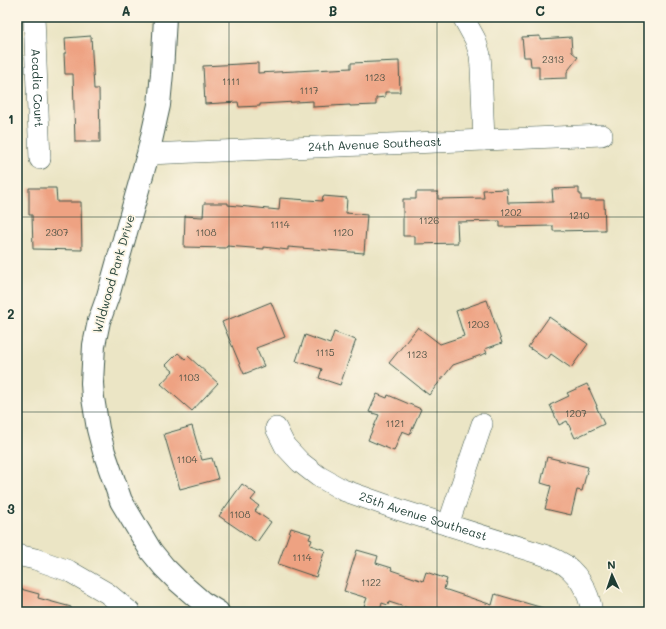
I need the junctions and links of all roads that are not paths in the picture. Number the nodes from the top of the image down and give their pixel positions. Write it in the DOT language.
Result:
graph roads {
  1 [pos="34,17"];
  2 [pos="165,17"];
  3 [pos="463,17"];
  4 [pos="602,135"];
  5 [pos="484,140"];
  6 [pos="148,154"];
  7 [pos="40,159"];
  8 [pos="482,424"];
  9 [pos="276,428"];
  10 [pos="448,525"];
  11 [pos="17,555"];
  12 [pos="125,610"];
  13 [pos="218,612"];
  14 [pos="592,612"];
  1 -- 7 [label="street, Acadia Court"];
  2 -- 6 [label="street, Wildwood Park Drive"];
  3 -- 5 [label="street"];
  4 -- 5 [label="street, 24th Avenue Southeast"];
  5 -- 6 [label="street, 24th Avenue Southeast"];
  6 -- 13 [label="street, Wildwood Park Drive"];
  8 -- 10 [label="street"];
  9 -- 10 [label="street, 25th Avenue Southeast"];
  10 -- 14 [label="street, 25th Avenue Southeast"];
  11 -- 12 [label="street"];
}
